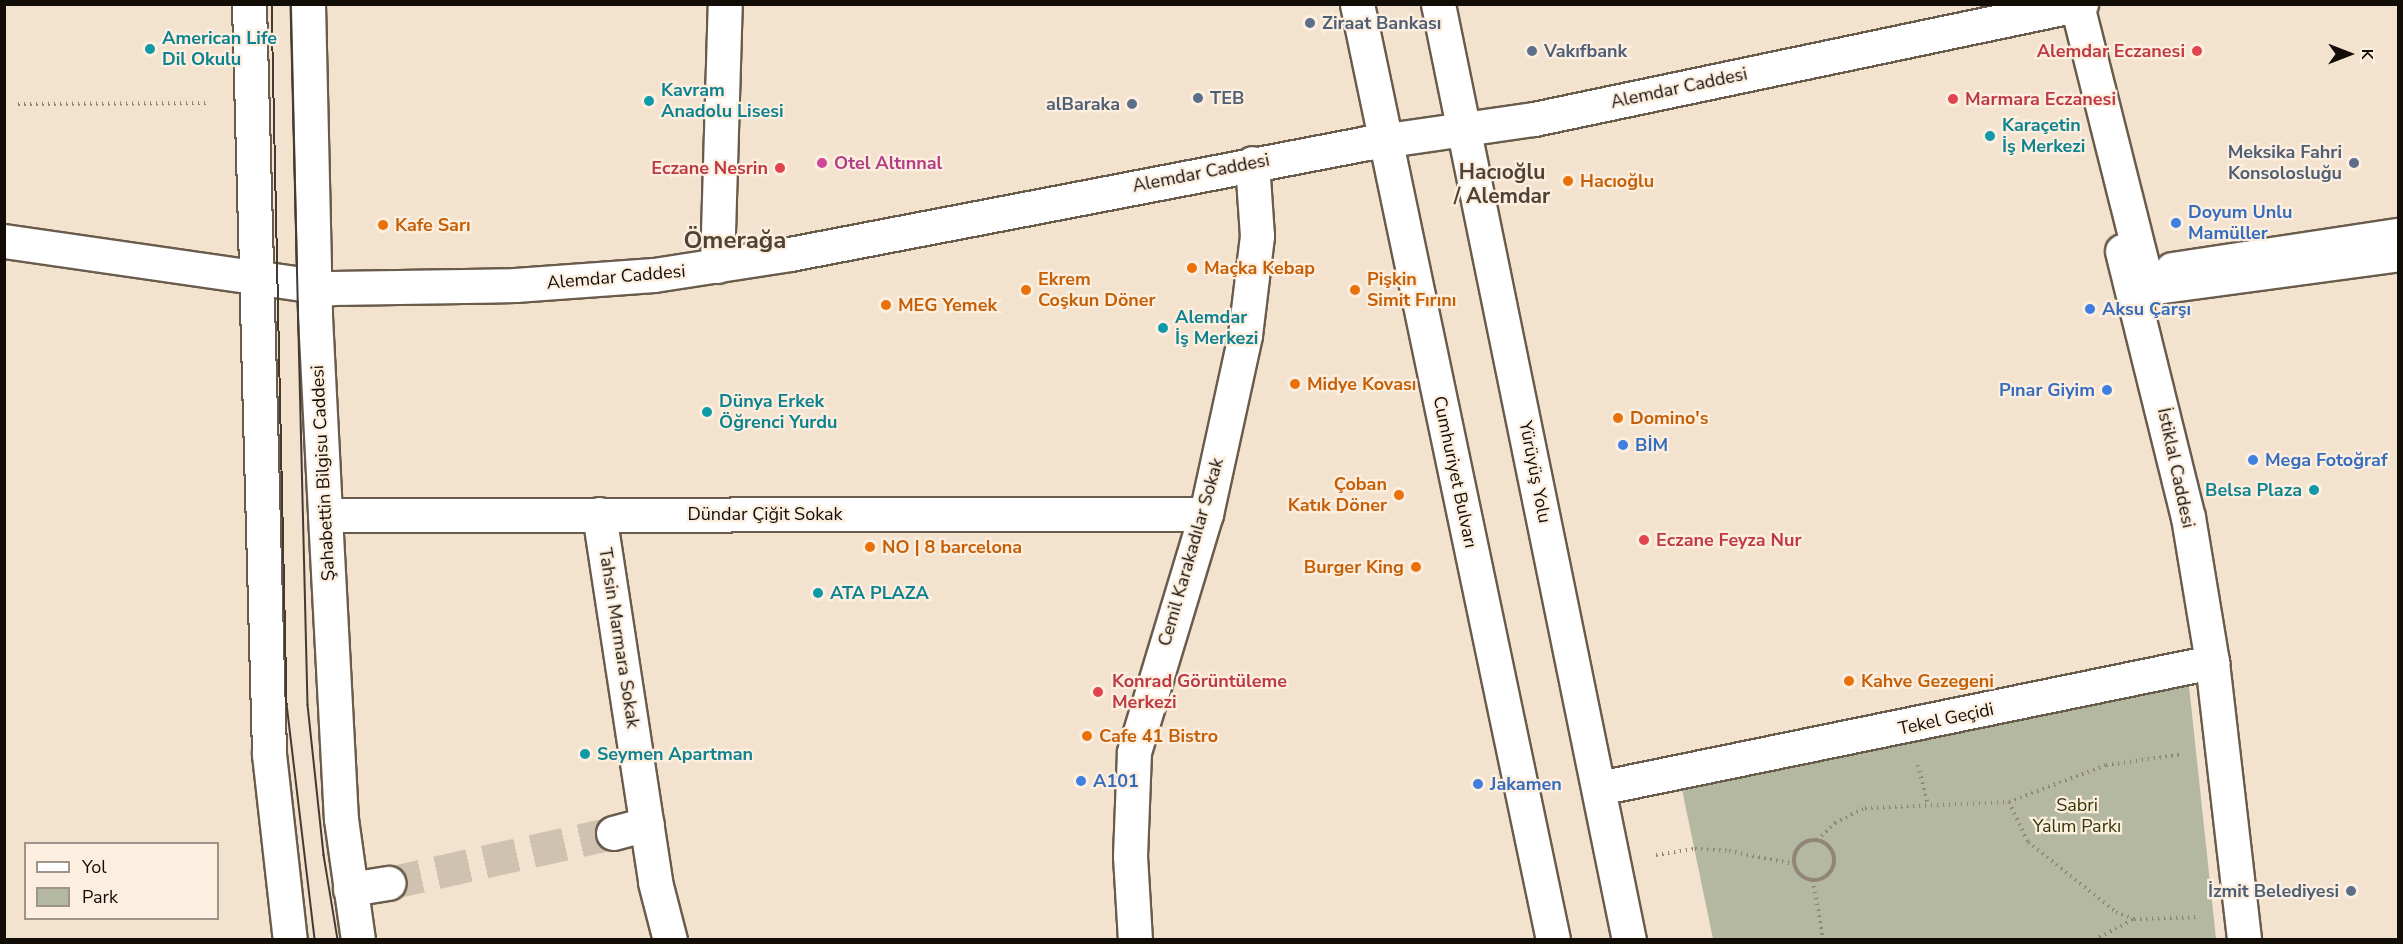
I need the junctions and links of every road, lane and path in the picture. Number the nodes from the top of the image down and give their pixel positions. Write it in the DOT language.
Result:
graph roads {
  1 [pos="249,4"];
  2 [pos="308,4"];
  3 [pos="725,4"];
  4 [pos="1357,4"];
  5 [pos="1438,4"];
  6 [pos="2071,5"];
  7 [pos="251,103"];
  8 [pos="18,104"];
  9 [pos="1464,129"];
  10 [pos="1386,140"];
  11 [pos="1252,163"];
  12 [pos="2398,235"];
  13 [pos="4,241"];
  14 [pos="2398,254"];
  15 [pos="717,266"];
  16 [pos="2136,274"];
  17 [pos="254,279"];
  18 [pos="314,286"];
  19 [pos="599,514"];
  20 [pos="1206,514"];
  21 [pos="325,515"];
  22 [pos="2212,662"];
  23 [pos="2185,754"];
  24 [pos="1599,788"];
  25 [pos="2009,802"];
  26 [pos="647,824"];
  27 [pos="613,833"];
  28 [pos="1817,840"];
  29 [pos="1695,849"];
  30 [pos="1794,864"];
  31 [pos="1813,880"];
  32 [pos="389,883"];
  33 [pos="350,889"];
  34 [pos="2202,916"];
  35 [pos="2134,919"];
  36 [pos="290,939"];
  37 [pos="358,939"];
  38 [pos="670,939"];
  39 [pos="1135,939"];
  40 [pos="1553,939"];
  41 [pos="1629,939"];
  42 [pos="1823,939"];
  43 [pos="2094,939"];
  44 [pos="2244,939"];
  1 -- 7 [label="street"];
  2 -- 18 [label="street, Şahabettin Bilgisu Caddesi"];
  3 -- 15 [label="street"];
  4 -- 10 [label="street, Cumhuriyet Bulvarı"];
  5 -- 9 [label="street, Yürüyüş Yolu"];
  6 -- 9 [label="street, Alemdar Caddesi"];
  6 -- 16 [label="street, İstiklal Caddesi"];
  7 -- 8 [label="path"];
  7 -- 17 [label="street"];
  9 -- 10 [label="street, Alemdar Caddesi"];
  9 -- 24 [label="street, Yürüyüş Yolu"];
  10 -- 11 [label="street, Alemdar Caddesi"];
  10 -- 40 [label="street, Cumhuriyet Bulvarı"];
  11 -- 15 [label="street, Alemdar Caddesi"];
  11 -- 20 [label="street, Cemil Karakadılar Sokak"];
  12 -- 16 [label="street"];
  13 -- 17 [label="street, Alemdar Caddesi"];
  14 -- 16 [label="street"];
  15 -- 18 [label="street, Alemdar Caddesi"];
  16 -- 22 [label="street, İstiklal Caddesi"];
  17 -- 18 [label="street, Alemdar Caddesi"];
  17 -- 36 [label="street"];
  18 -- 21 [label="street, Şahabettin Bilgisu Caddesi"];
  19 -- 20 [label="street, Dündar Çiğit Sokak"];
  19 -- 21 [label="street, Dündar Çiğit Sokak"];
  19 -- 26 [label="street, Tahsin Marmara Sokak"];
  20 -- 39 [label="street, Cemil Karakadılar Sokak"];
  21 -- 33 [label="street, Şahabettin Bilgisu Caddesi"];
  22 -- 24 [label="street, Tekel Geçidi"];
  22 -- 44 [label="street, İstiklal Caddesi"];
  23 -- 25 [label="path"];
  24 -- 41 [label="street, Yürüyüş Yolu"];
  25 -- 28 [label="path"];
  25 -- 35 [label="path"];
  26 -- 27 [label="street"];
  26 -- 38 [label="street, Tahsin Marmara Sokak"];
  28 -- 30 [label="path"];
  28 -- 31 [label="path"];
  29 -- 30 [label="path"];
  30 -- 31 [label="path"];
  31 -- 42 [label="path"];
  32 -- 33 [label="street"];
  33 -- 37 [label="street, Şahabettin Bilgisu Caddesi"];
  34 -- 35 [label="path"];
  35 -- 43 [label="path"];
}
